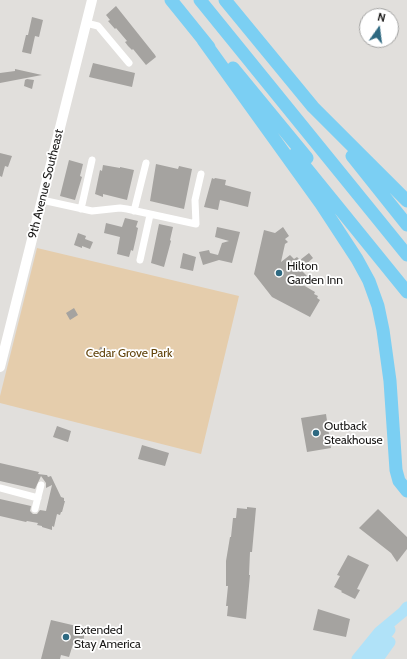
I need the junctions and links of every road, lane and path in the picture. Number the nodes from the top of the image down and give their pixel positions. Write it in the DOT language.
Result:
graph roads {
  1 [pos="92,0"];
  2 [pos="171,0"];
  3 [pos="178,0"];
  4 [pos="200,0"];
  5 [pos="207,0"];
  6 [pos="225,0"];
  7 [pos="86,23"];
  8 [pos="203,40"];
  9 [pos="129,63"];
  10 [pos="313,106"];
  11 [pos="92,160"];
  12 [pos="146,163"];
  13 [pos="201,174"];
  14 [pos="42,200"];
  15 [pos="407,202"];
  16 [pos="81,209"];
  17 [pos="134,210"];
  18 [pos="150,215"];
  19 [pos="407,225"];
  20 [pos="407,249"];
  21 [pos="407,255"];
  22 [pos="140,260"];
  23 [pos="407,282"];
  24 [pos="407,292"];
  25 [pos="0,367"];
  26 [pos="41,485"];
  27 [pos="0,488"];
  28 [pos="407,491"];
  29 [pos="38,498"];
  30 [pos="35,509"];
  31 [pos="405,610"];
  32 [pos="357,659"];
  33 [pos="368,659"];
  34 [pos="378,659"];
  1 -- 7 [label="main road, 9th Avenue Southeast"];
  2 -- 8 [label="highway"];
  3 -- 23 [label="highway"];
  4 -- 21 [label="highway"];
  5 -- 20 [label="highway"];
  6 -- 10 [label="highway"];
  7 -- 9 [label="street"];
  7 -- 14 [label="main road, 9th Avenue Southeast"];
  8 -- 24 [label="highway"];
  8 -- 28 [label="highway"];
  10 -- 15 [label="highway"];
  10 -- 19 [label="highway"];
  11 -- 16 [label="street"];
  12 -- 17 [label="street"];
  13 -- 18 [label="street"];
  14 -- 16 [label="street"];
  14 -- 25 [label="main road, 9th Avenue Southeast"];
  16 -- 17 [label="street"];
  17 -- 18 [label="street"];
  18 -- 22 [label="street"];
  26 -- 29 [label="street"];
  27 -- 29 [label="street"];
  29 -- 30 [label="street"];
  31 -- 32 [label="main road"];
  31 -- 33 [label="main road"];
  31 -- 34 [label="main road"];
}
